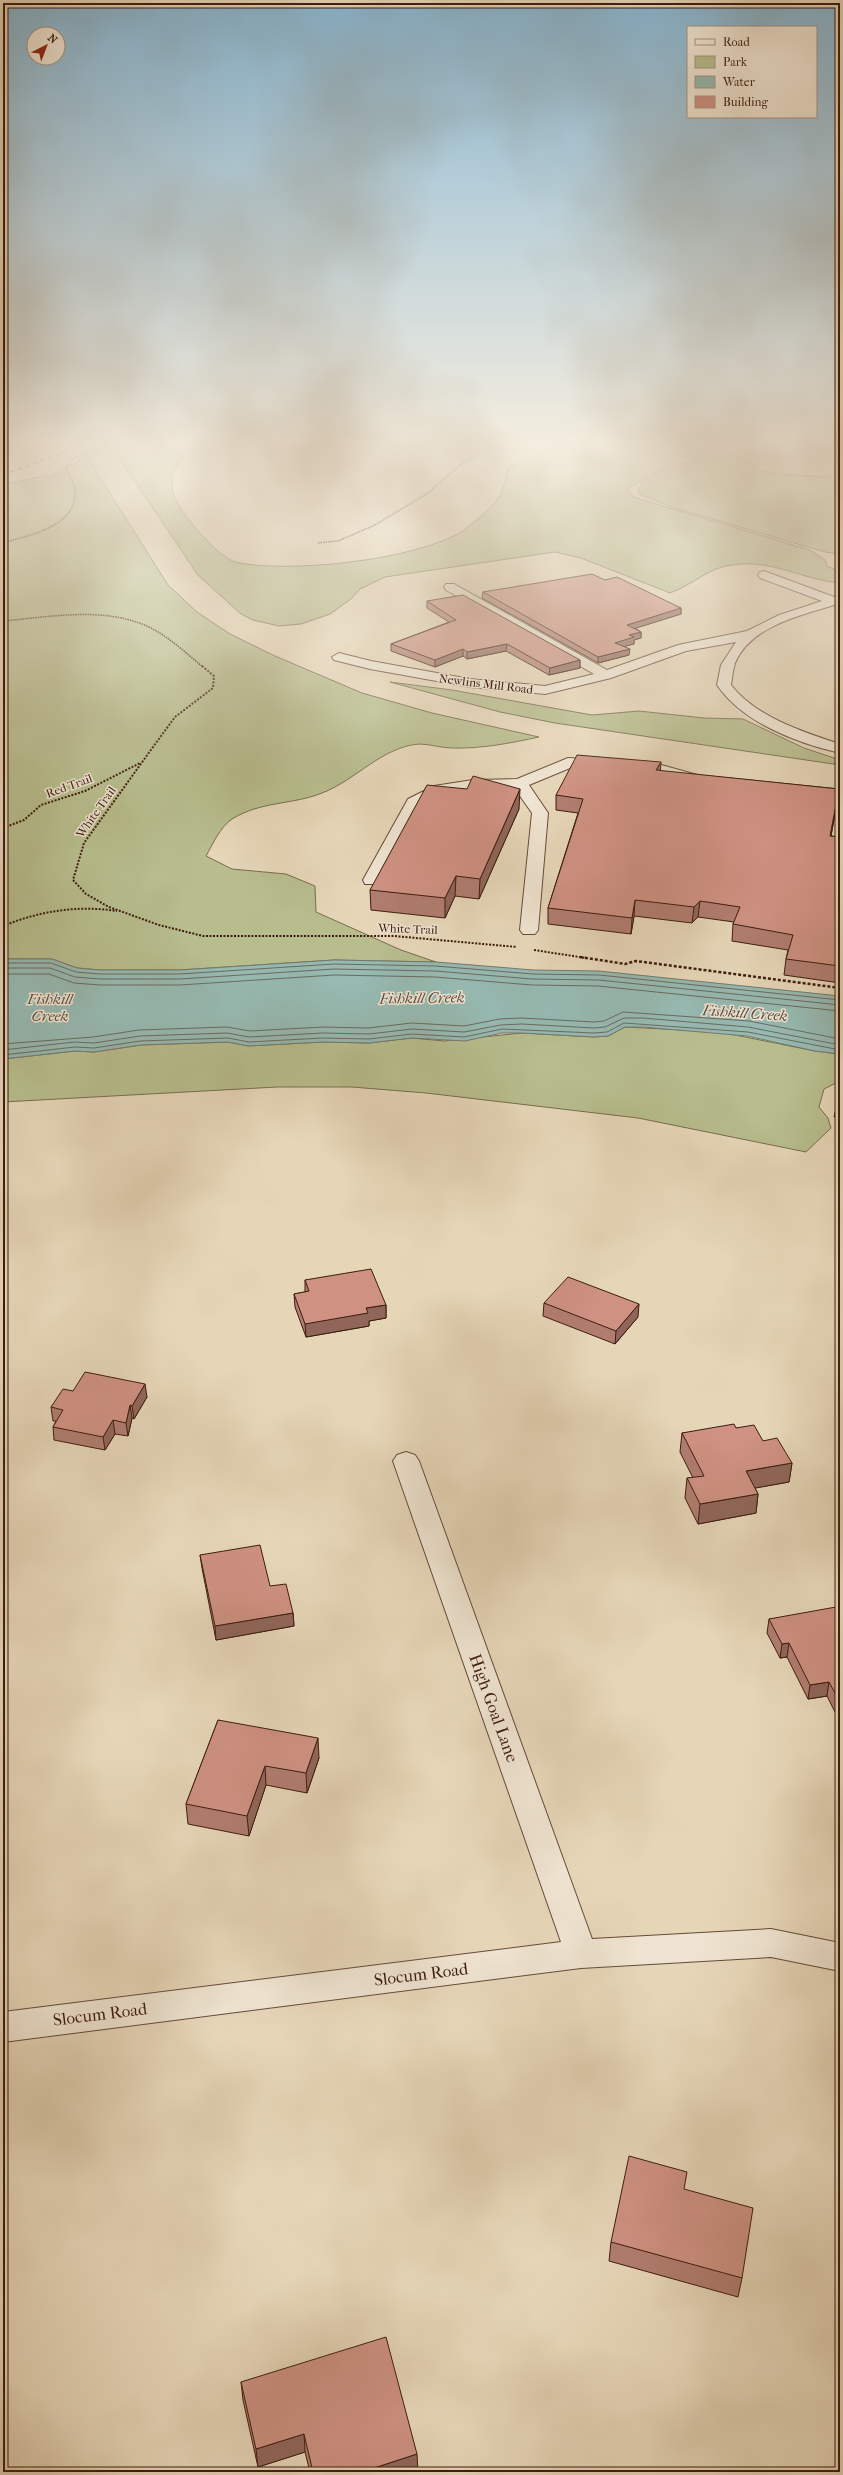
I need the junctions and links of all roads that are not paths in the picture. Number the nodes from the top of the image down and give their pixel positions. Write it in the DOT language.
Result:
graph roads {
  1 [pos="764,575"];
  2 [pos="450,587"];
  3 [pos="837,600"];
  4 [pos="749,635"];
  5 [pos="339,657"];
  6 [pos="606,675"];
  7 [pos="840,749"];
  8 [pos="710,782"];
  9 [pos="519,784"];
  10 [pos="371,880"];
  11 [pos="529,930"];
  12 [pos="406,1462"];
  13 [pos="582,1954"];
  14 [pos="840,1957"];
  15 [pos="3,2026"];
  1 -- 3 [label="street"];
  2 -- 6 [label="street"];
  3 -- 4 [label="street"];
  4 -- 6 [label="street, Newlins Mill Road"];
  4 -- 7 [label="street"];
  5 -- 6 [label="street, Newlins Mill Road"];
  8 -- 9 [label="street"];
  9 -- 10 [label="street"];
  9 -- 11 [label="street"];
  12 -- 13 [label="street, High Goal Lane"];
  13 -- 14 [label="street, Slocum Road"];
  13 -- 15 [label="street, Slocum Road"];
}
